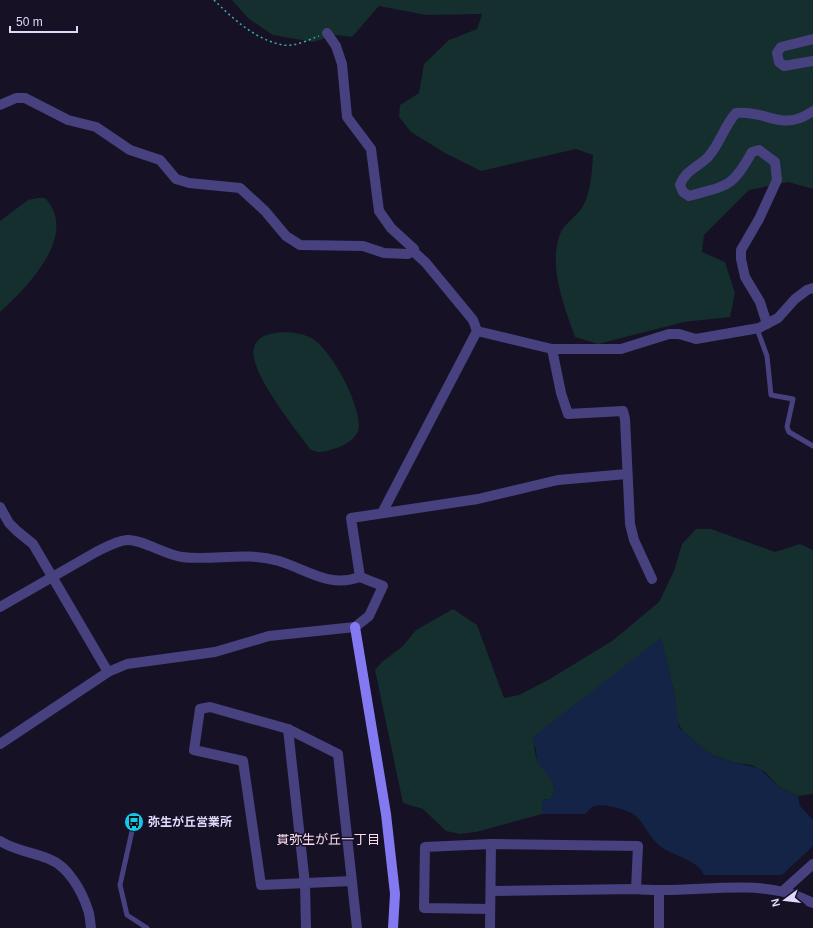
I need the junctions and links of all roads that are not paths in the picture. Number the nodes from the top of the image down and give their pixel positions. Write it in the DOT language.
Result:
graph roads {
  1 [pos="327,33"];
  2 [pos="813,39"];
  3 [pos="813,61"];
  4 [pos="0,105"];
  5 [pos="813,111"];
  6 [pos="413,251"];
  7 [pos="813,288"];
  8 [pos="767,324"];
  9 [pos="757,329"];
  10 [pos="477,331"];
  11 [pos="552,349"];
  12 [pos="813,446"];
  13 [pos="627,474"];
  14 [pos="0,507"];
  15 [pos="382,513"];
  16 [pos="360,576"];
  17 [pos="52,577"];
  18 [pos="652,579"];
  19 [pos="0,607"];
  20 [pos="355,628"];
  21 [pos="108,672"];
  22 [pos="288,729"];
  23 [pos="0,744"];
  24 [pos="134,822"];
  25 [pos="0,841"];
  26 [pos="491,844"];
  27 [pos="813,864"];
  28 [pos="352,880"];
  29 [pos="305,884"];
  30 [pos="636,889"];
  31 [pos="491,891"];
  32 [pos="783,891"];
  33 [pos="659,892"];
  34 [pos="813,903"];
  35 [pos="490,909"];
  36 [pos="91,928"];
  37 [pos="147,928"];
  38 [pos="306,928"];
  39 [pos="357,928"];
  40 [pos="393,928"];
  41 [pos="490,928"];
  42 [pos="658,928"];
  1 -- 6 [label="street"];
  2 -- 3 [label="street"];
  4 -- 6 [label="street"];
  5 -- 8 [label="street"];
  6 -- 10 [label="street"];
  7 -- 8 [label="street"];
  8 -- 9 [label="street"];
  9 -- 11 [label="street"];
  9 -- 12 [label="lane"];
  10 -- 11 [label="street"];
  10 -- 15 [label="street"];
  11 -- 13 [label="street"];
  13 -- 15 [label="street"];
  13 -- 18 [label="street"];
  14 -- 17 [label="street"];
  15 -- 16 [label="street"];
  16 -- 17 [label="street"];
  16 -- 20 [label="street"];
  17 -- 19 [label="street"];
  17 -- 21 [label="street"];
  20 -- 21 [label="street"];
  20 -- 40 [label="street"];
  21 -- 23 [label="street"];
  22 -- 28 [label="street"];
  22 -- 29 [label="street"];
  22 -- 29 [label="street"];
  24 -- 37 [label="lane"];
  25 -- 36 [label="street"];
  26 -- 30 [label="street"];
  26 -- 31 [label="street"];
  26 -- 35 [label="street"];
  27 -- 32 [label="street"];
  28 -- 29 [label="street"];
  28 -- 39 [label="street"];
  29 -- 38 [label="street"];
  30 -- 31 [label="street"];
  30 -- 33 [label="street"];
  31 -- 35 [label="street"];
  32 -- 33 [label="street"];
  32 -- 34 [label="street"];
  33 -- 42 [label="street"];
  35 -- 41 [label="street"];
}
